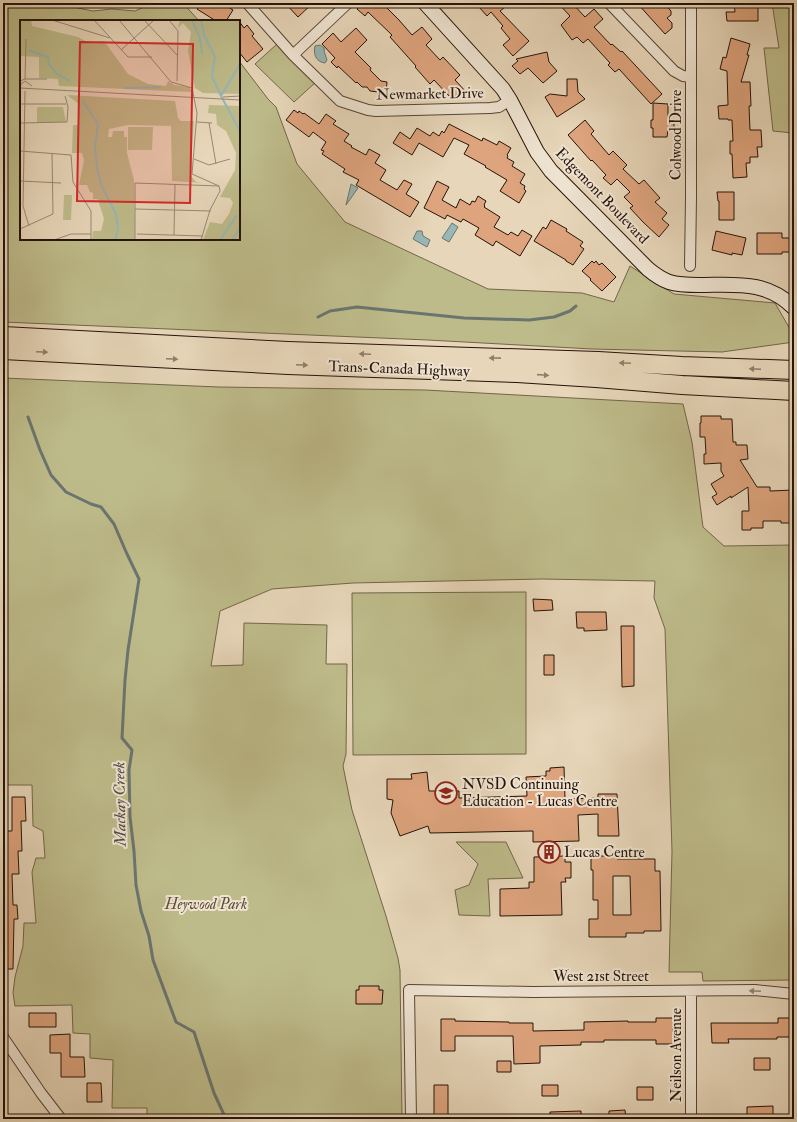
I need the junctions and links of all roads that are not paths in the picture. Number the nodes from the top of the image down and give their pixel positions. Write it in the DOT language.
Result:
graph roads {
  1 [pos="247,3"];
  2 [pos="348,3"];
  3 [pos="425,3"];
  4 [pos="609,3"];
  5 [pos="690,3"];
  6 [pos="293,55"];
  7 [pos="691,78"];
  8 [pos="510,100"];
  9 [pos="690,266"];
  10 [pos="794,308"];
  11 [pos="3,336"];
  12 [pos="3,350"];
  13 [pos="794,370"];
  14 [pos="794,391"];
  15 [pos="691,991"];
  16 [pos="794,994"];
  17 [pos="3,1037"];
  18 [pos="61,1119"];
  19 [pos="411,1119"];
  20 [pos="691,1119"];
  1 -- 6 [label="street, Newmarket Drive"];
  2 -- 6 [label="street"];
  3 -- 8 [label="street, Edgemont Boulevard"];
  4 -- 7 [label="street"];
  5 -- 7 [label="street, Colwood Drive"];
  6 -- 8 [label="street, Newmarket Drive"];
  7 -- 9 [label="street, Colwood Drive"];
  8 -- 10 [label="street, Edgemont Boulevard"];
  13 -- 11 [label="highway, Trans-Canada Highway, one-way"];
  12 -- 14 [label="highway, Trans-Canada Highway, one-way"];
  16 -- 15 [label="street, West 21st Street, one-way"];
  15 -- 19 [label="street, West 21st Street"];
  15 -- 20 [label="street, Neilson Avenue"];
  17 -- 18 [label="street"];
}
